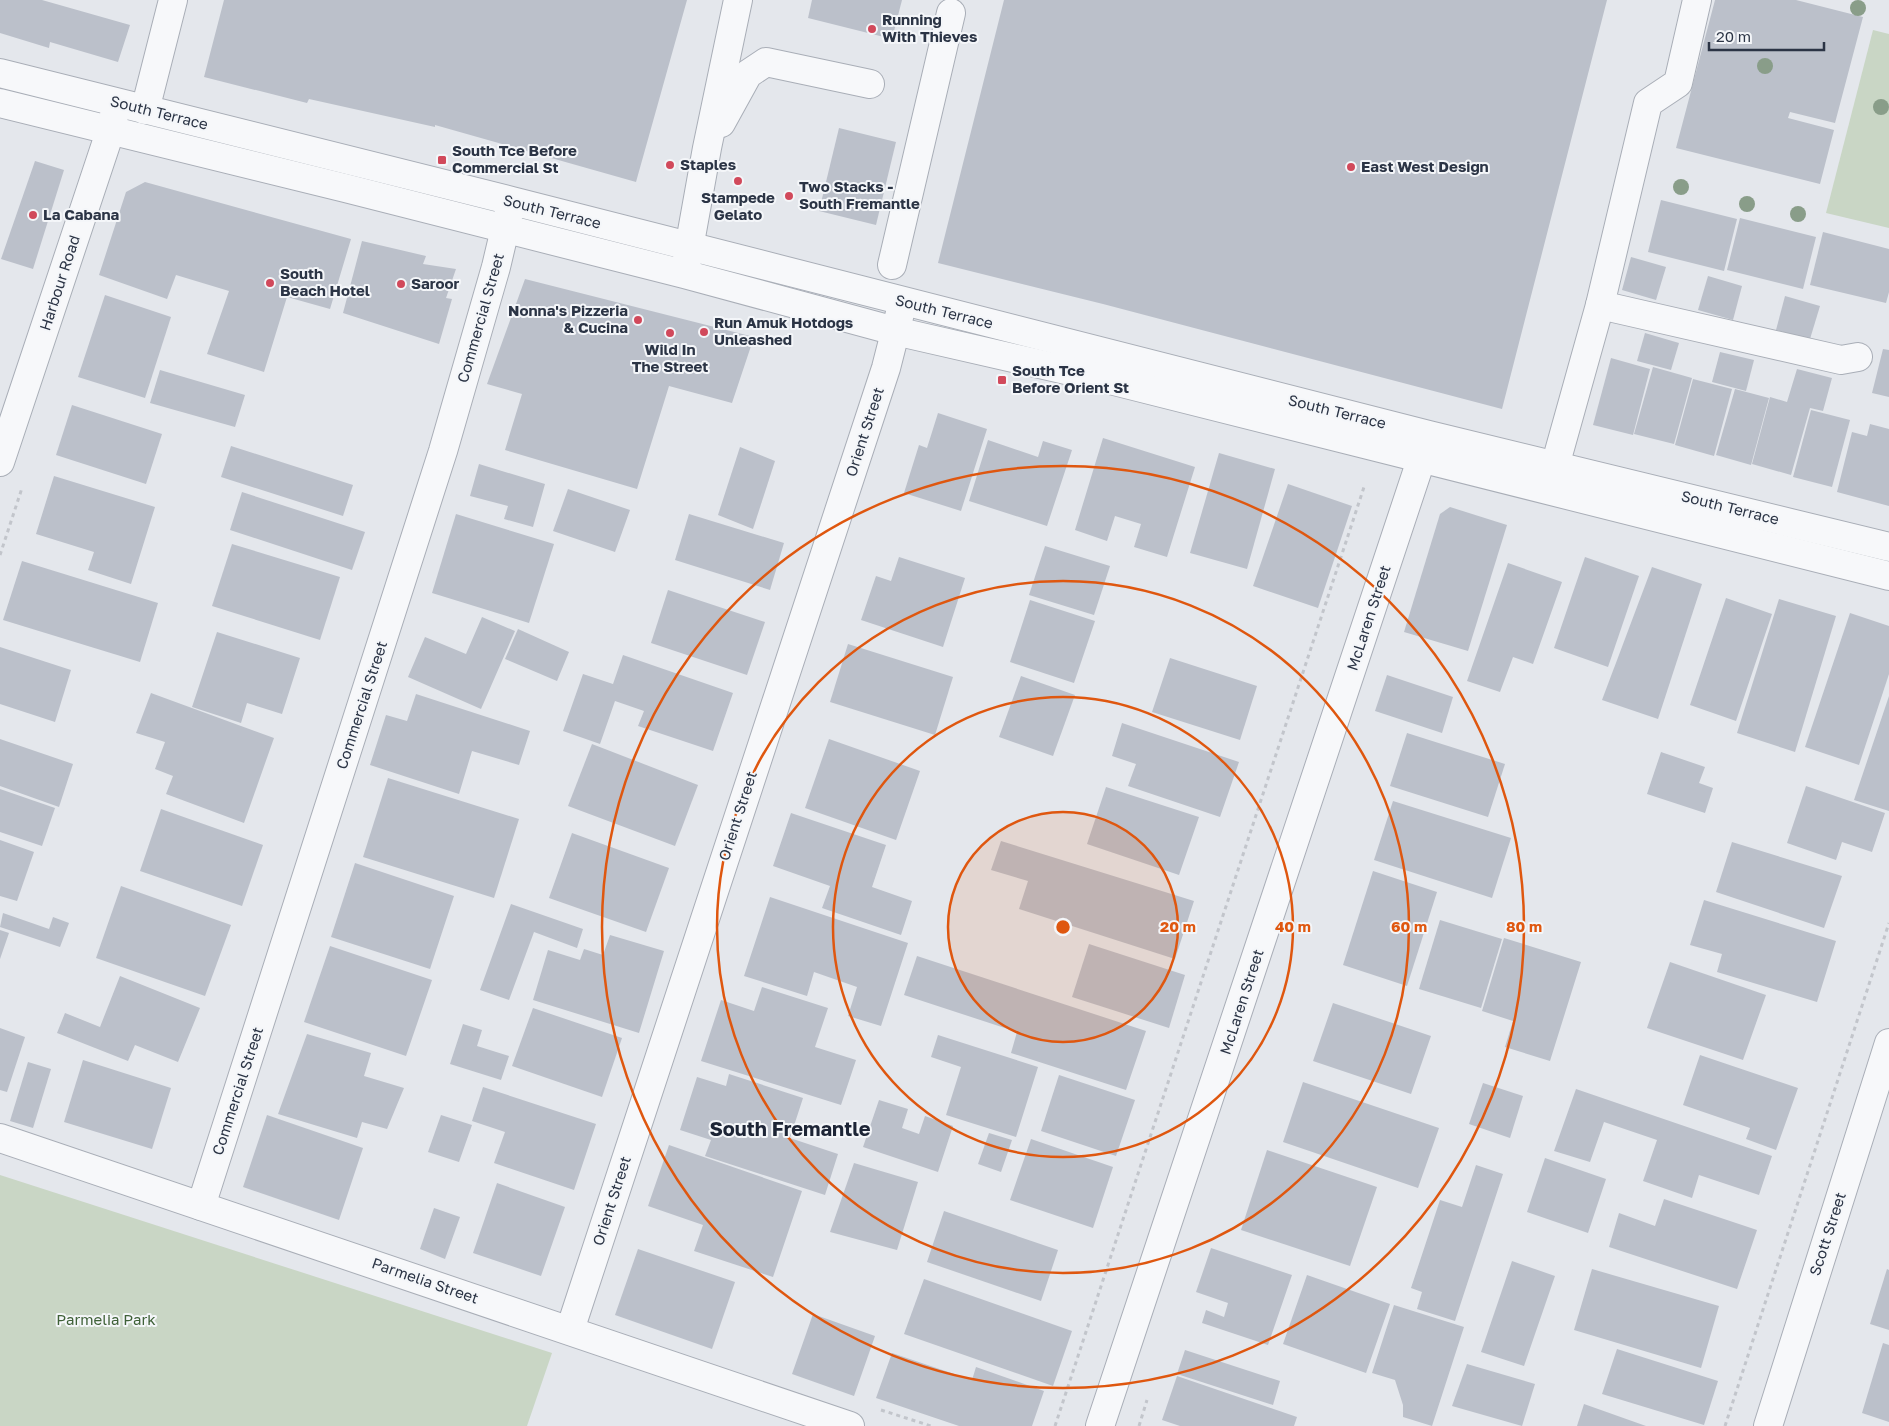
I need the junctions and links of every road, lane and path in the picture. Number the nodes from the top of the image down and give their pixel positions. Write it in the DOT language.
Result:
graph roads {
  1 [pos="173,0"];
  2 [pos="738,0"];
  3 [pos="1696,0"];
  4 [pos="951,13"];
  5 [pos="0,73"];
  6 [pos="870,84"];
  7 [pos="0,103"];
  8 [pos="117,103"];
  9 [pos="145,110"];
  10 [pos="111,129"];
  11 [pos="707,148"];
  12 [pos="512,201"];
  13 [pos="505,229"];
  14 [pos="689,247"];
  15 [pos="892,265"];
  16 [pos="684,274"];
  17 [pos="903,302"];
  18 [pos="1600,305"];
  19 [pos="895,331"];
  20 [pos="1858,357"];
  21 [pos="1426,447"];
  22 [pos="0,462"];
  23 [pos="1555,466"];
  24 [pos="1366,484"];
  25 [pos="1889,547"];
  26 [pos="1889,576"];
  27 [pos="1889,922"];
  28 [pos="1889,1043"];
  29 [pos="0,1138"];
  30 [pos="201,1206"];
  31 [pos="570,1330"];
  32 [pos="804,1419"];
  33 [pos="850,1426"];
  34 [pos="1055,1426"];
  35 [pos="1100,1426"];
  36 [pos="1725,1426"];
  37 [pos="1768,1426"];
  1 -- 9 [label="street"];
  2 -- 11 [label="street"];
  3 -- 18 [label="street"];
  4 -- 15 [label="street"];
  5 -- 8 [label="street, South Terrace"];
  6 -- 11 [label="street"];
  7 -- 10 [label="street, South Terrace"];
  8 -- 9 [label="street, South Terrace"];
  8 -- 10 [label="street, Harbour Road"];
  9 -- 12 [label="street, South Terrace"];
  10 -- 13 [label="street, South Terrace"];
  10 -- 22 [label="street, Harbour Road"];
  11 -- 14 [label="street"];
  12 -- 13 [label="street, Commercial Street"];
  12 -- 14 [label="street, South Terrace"];
  13 -- 16 [label="street, South Terrace"];
  13 -- 30 [label="street, Commercial Street"];
  14 -- 16 [label="street"];
  14 -- 17 [label="street, South Terrace"];
  16 -- 19 [label="street, South Terrace"];
  17 -- 19 [label="street, Orient Street"];
  17 -- 21 [label="street, South Terrace"];
  18 -- 20 [label="street"];
  18 -- 23 [label="street"];
  19 -- 21 [label="street, South Terrace"];
  19 -- 31 [label="street, Orient Street"];
  21 -- 23 [label="street, South Terrace"];
  21 -- 26 [label="street, South Terrace"];
  21 -- 35 [label="street, McLaren Street"];
  23 -- 25 [label="street, South Terrace"];
  24 -- 34 [label="path"];
  27 -- 36 [label="path"];
  28 -- 37 [label="street, Scott Street"];
  29 -- 30 [label="street, Parmelia Street"];
  30 -- 31 [label="street, Parmelia Street"];
  31 -- 32 [label="street, Parmelia Street"];
  32 -- 33 [label="street, Parmelia Street"];
}
